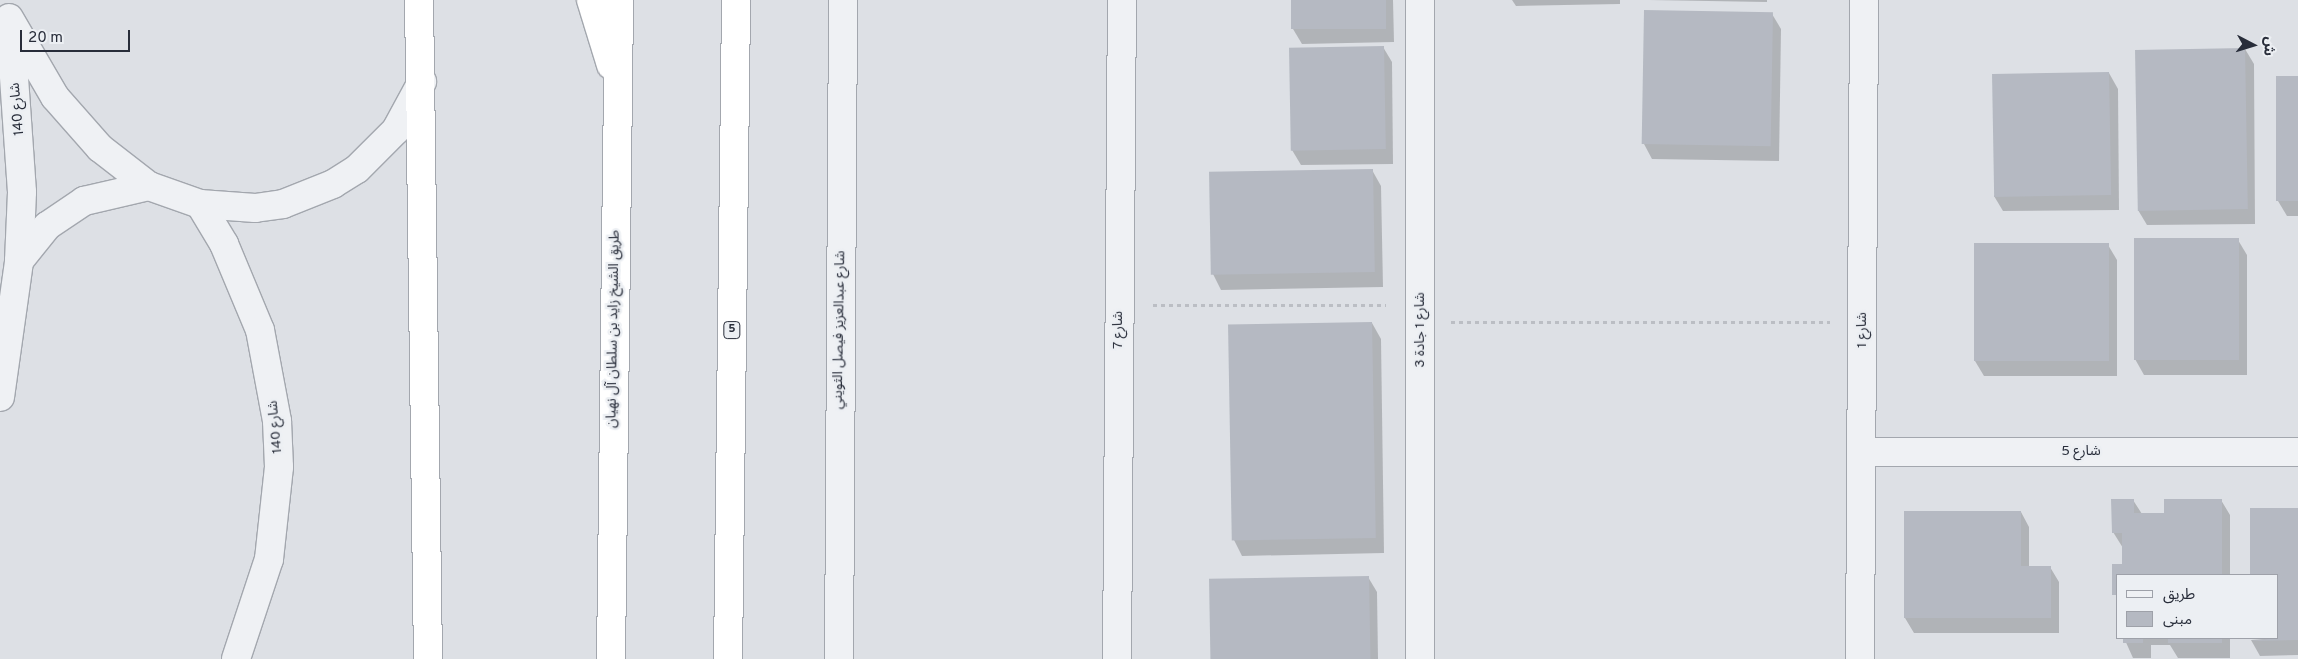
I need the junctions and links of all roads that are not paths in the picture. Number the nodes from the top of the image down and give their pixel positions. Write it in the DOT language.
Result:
graph roads {
  1 [pos="419,0"];
  2 [pos="591,0"];
  3 [pos="619,0"];
  4 [pos="736,0"];
  5 [pos="843,0"];
  6 [pos="1122,0"];
  7 [pos="1420,0"];
  8 [pos="1864,0"];
  9 [pos="8,9"];
  10 [pos="422,82"];
  11 [pos="618,86"];
  12 [pos="149,186"];
  13 [pos="200,204"];
  14 [pos="19,261"];
  15 [pos="2,358"];
  16 [pos="0,397"];
  17 [pos="1864,452"];
  18 [pos="2298,452"];
  19 [pos="236,659"];
  20 [pos="428,659"];
  21 [pos="611,659"];
  22 [pos="728,659"];
  23 [pos="839,659"];
  24 [pos="1117,659"];
  25 [pos="1420,659"];
  26 [pos="1860,659"];
  1 -- 10 [label="highway"];
  2 -- 11 [label="highway"];
  3 -- 11 [label="highway, طريق الشيخ زايد بن سلطان آل نهيان"];
  4 -- 22 [label="highway, 5"];
  5 -- 23 [label="street, شارع عبدالعزيز فيصل الثويني"];
  6 -- 24 [label="street, شارع 7"];
  7 -- 25 [label="street, شارع 1 جادة 3"];
  8 -- 17 [label="street, شارع 1"];
  9 -- 12 [label="street, شارع 140"];
  9 -- 14 [label="street, شارع 140"];
  10 -- 13 [label="street, شارع 140"];
  10 -- 20 [label="highway"];
  11 -- 21 [label="highway, طريق الشيخ زايد بن سلطان آل نهيان"];
  12 -- 13 [label="street, شارع 140"];
  12 -- 14 [label="street, شارع 140"];
  13 -- 19 [label="street, شارع 140"];
  14 -- 15 [label="street, شارع 140"];
  15 -- 16 [label="street, شارع 140"];
  17 -- 18 [label="street, شارع 5"];
  17 -- 26 [label="street, شارع 1"];
}
